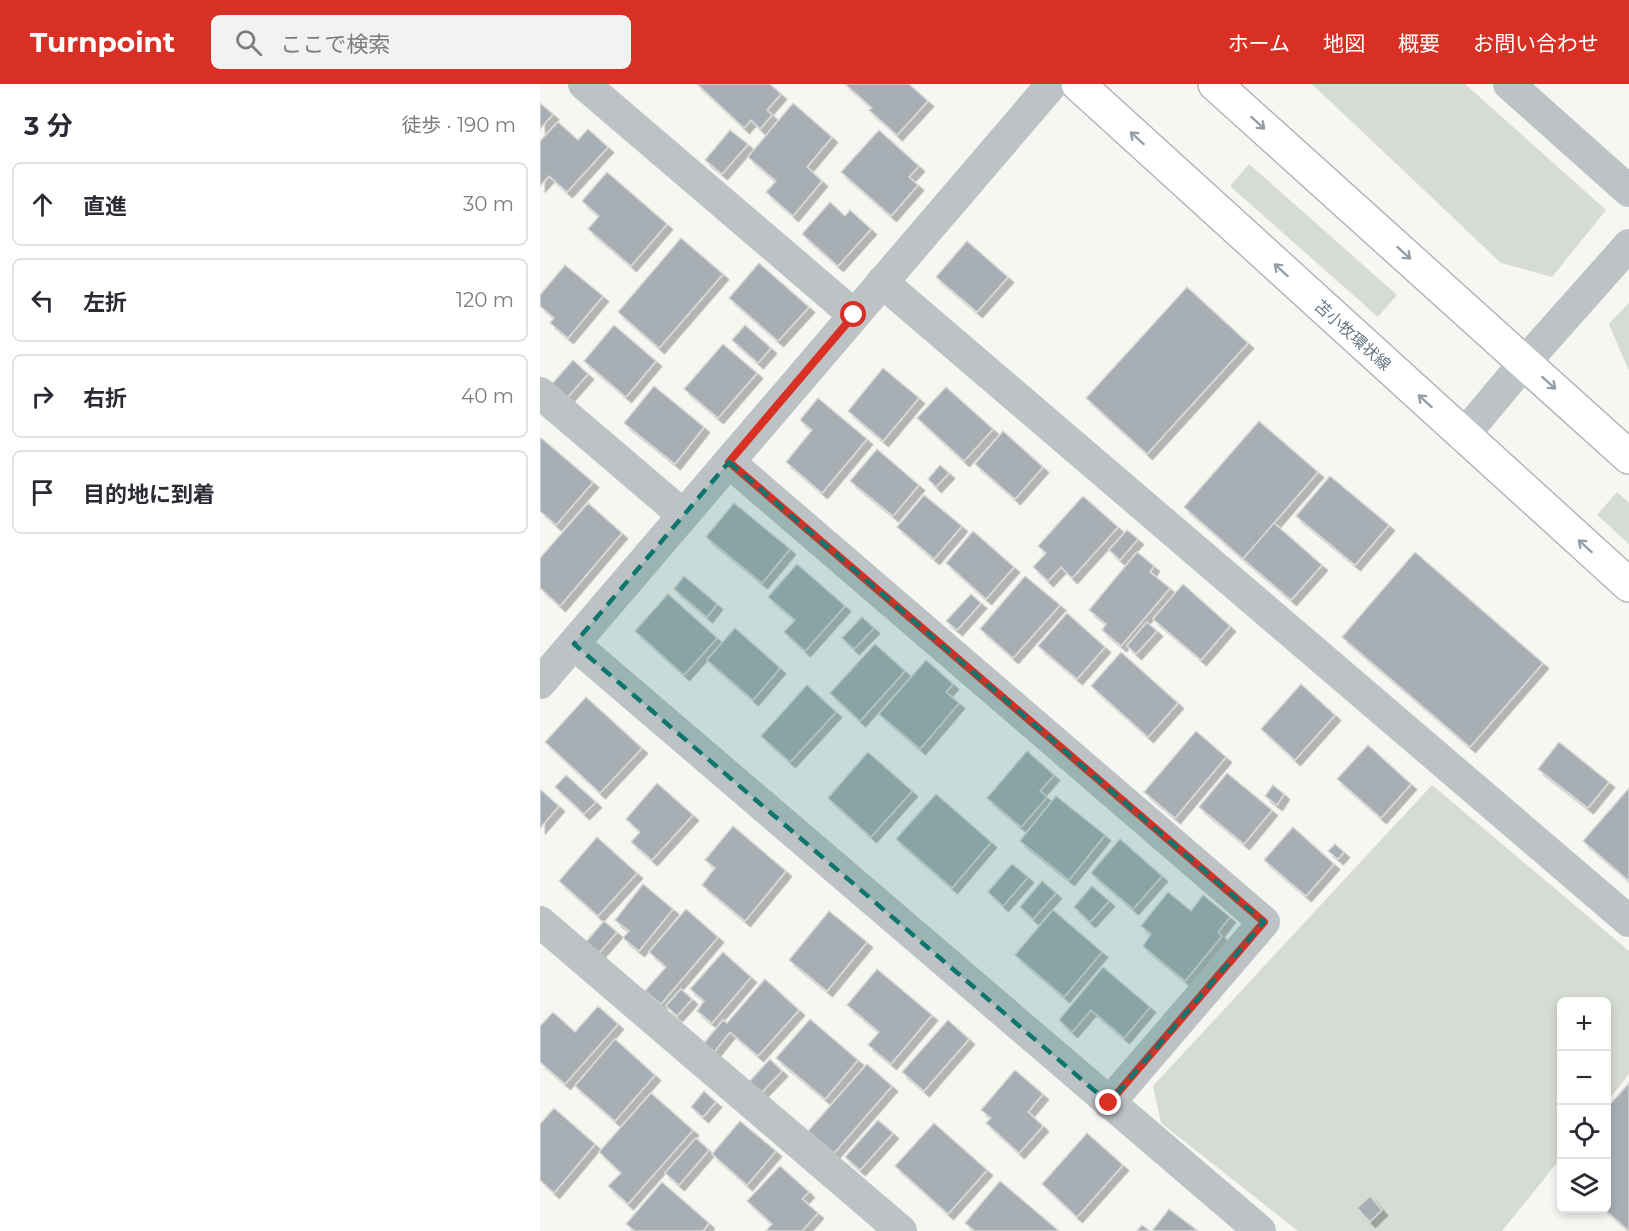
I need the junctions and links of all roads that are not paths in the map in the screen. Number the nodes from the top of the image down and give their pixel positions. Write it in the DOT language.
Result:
graph roads {
  1 [pos="584,84"];
  2 [pos="1052,84"];
  3 [pos="1078,84"];
  4 [pos="1215,84"];
  5 [pos="1509,84"];
  6 [pos="1629,191"];
  7 [pos="1629,245"];
  8 [pos="882,282"];
  9 [pos="854,315"];
  10 [pos="1525,362"];
  11 [pos="540,393"];
  12 [pos="1463,436"];
  13 [pos="1629,457"];
  14 [pos="729,462"];
  15 [pos="683,515"];
  16 [pos="1629,585"];
  17 [pos="574,644"];
  18 [pos="540,683"];
  19 [pos="1629,921"];
  20 [pos="540,922"];
  21 [pos="1109,1103"];
  22 [pos="901,1231"];
  23 [pos="1260,1231"];
  1 -- 9 [label="street"];
  2 -- 8 [label="street"];
  12 -- 3 [label="main road, 苫小牧環状線, one-way"];
  4 -- 10 [label="main road, one-way"];
  5 -- 6 [label="street"];
  7 -- 10 [label="street"];
  8 -- 9 [label="street"];
  8 -- 19 [label="street"];
  9 -- 14 [label="street"];
  10 -- 12 [label="street"];
  10 -- 13 [label="main road, one-way"];
  11 -- 15 [label="street"];
  16 -- 12 [label="main road, 苫小牧環状線, one-way"];
  14 -- 15 [label="street"];
  14 -- 21 [label="street"];
  15 -- 17 [label="street"];
  17 -- 18 [label="street"];
  17 -- 21 [label="street"];
  20 -- 22 [label="street"];
  21 -- 23 [label="street"];
}
